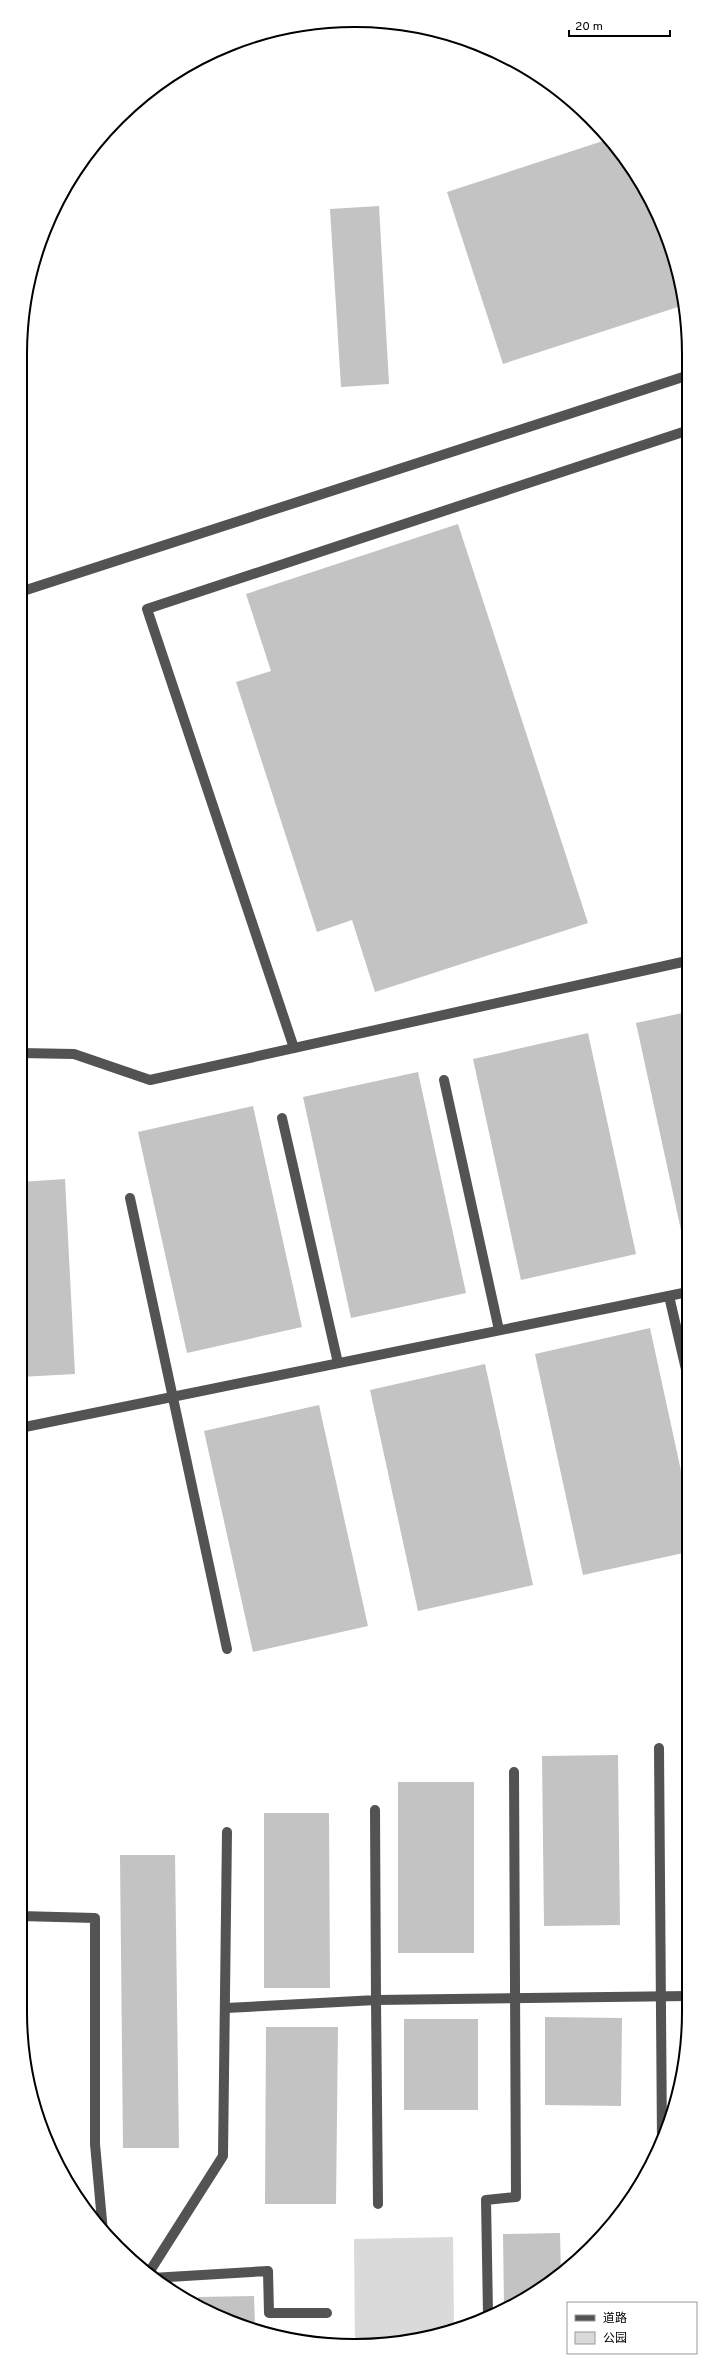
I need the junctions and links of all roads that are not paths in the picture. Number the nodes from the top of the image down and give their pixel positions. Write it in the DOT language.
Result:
graph roads {
  1 [pos="682,377"];
  2 [pos="682,432"];
  3 [pos="27,590"];
  4 [pos="682,962"];
  5 [pos="294,1048"];
  6 [pos="27,1053"];
  7 [pos="444,1080"];
  8 [pos="282,1118"];
  9 [pos="130,1198"];
  10 [pos="682,1293"];
  11 [pos="669,1296"];
  12 [pos="499,1330"];
  13 [pos="682,1352"];
  14 [pos="338,1363"];
  15 [pos="174,1396"];
  16 [pos="27,1427"];
  17 [pos="227,1649"];
  18 [pos="659,1748"];
  19 [pos="514,1772"];
  20 [pos="375,1810"];
  21 [pos="227,1832"];
  22 [pos="27,1916"];
  23 [pos="660,1996"];
  24 [pos="682,1996"];
  25 [pos="515,1998"];
  26 [pos="376,2000"];
  27 [pos="226,2008"];
  28 [pos="662,2125"];
  29 [pos="378,2204"];
  30 [pos="102,2219"];
  31 [pos="152,2268"];
  32 [pos="164,2277"];
  33 [pos="488,2310"];
  34 [pos="327,2313"];
  1 -- 3 [label="street"];
  2 -- 5 [label="street"];
  4 -- 5 [label="street"];
  5 -- 6 [label="street"];
  7 -- 12 [label="street"];
  8 -- 14 [label="street"];
  9 -- 15 [label="street"];
  10 -- 11 [label="street"];
  11 -- 12 [label="street"];
  11 -- 13 [label="street"];
  12 -- 14 [label="street"];
  14 -- 15 [label="street"];
  15 -- 16 [label="street"];
  15 -- 17 [label="street"];
  18 -- 23 [label="street"];
  19 -- 25 [label="street"];
  20 -- 26 [label="street"];
  21 -- 27 [label="street"];
  22 -- 30 [label="street"];
  23 -- 24 [label="street"];
  23 -- 25 [label="street"];
  23 -- 28 [label="street"];
  25 -- 26 [label="street"];
  25 -- 33 [label="street"];
  26 -- 27 [label="street"];
  26 -- 29 [label="street"];
  27 -- 31 [label="street"];
  32 -- 34 [label="street"];
}
